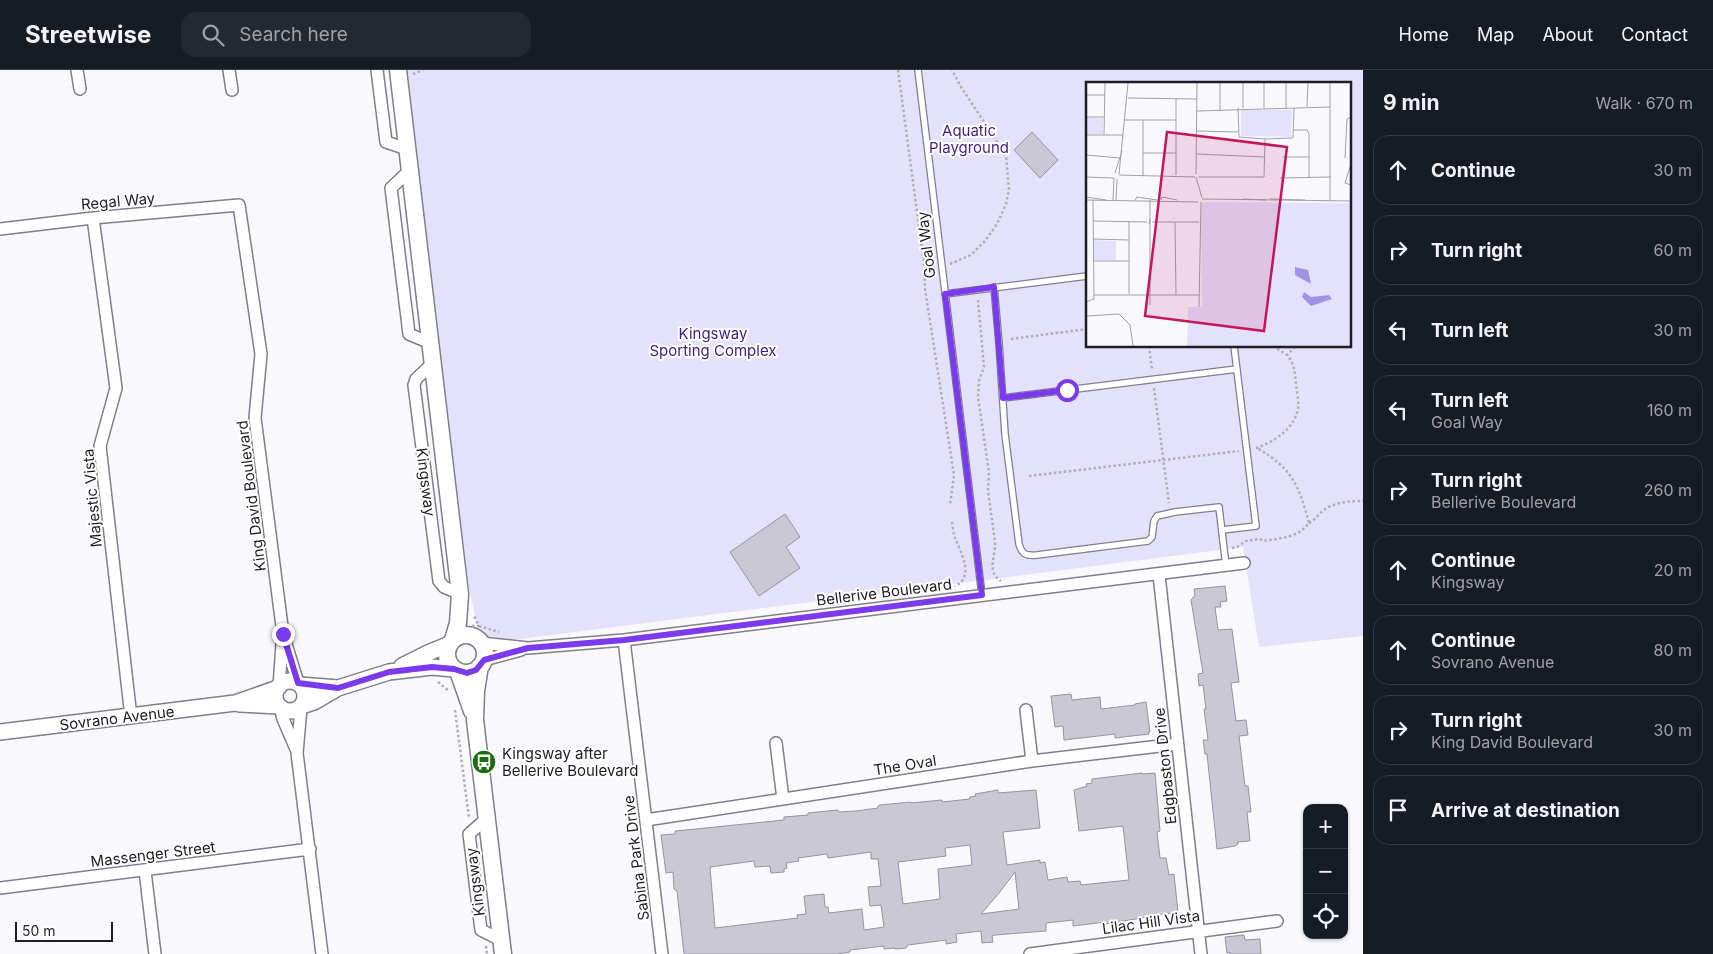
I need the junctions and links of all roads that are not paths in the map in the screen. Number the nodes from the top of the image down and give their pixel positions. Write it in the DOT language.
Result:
graph roads {
  1 [pos="78,70"];
  2 [pos="228,70"];
  3 [pos="377,70"];
  4 [pos="398,70"];
  5 [pos="918,70"];
  6 [pos="80,89"];
  7 [pos="232,90"];
  8 [pos="407,149"];
  9 [pos="240,205"];
  10 [pos="93,218"];
  11 [pos="0,229"];
  12 [pos="1086,276"];
  13 [pos="994,287"];
  14 [pos="945,294"];
  15 [pos="1234,348"];
  16 [pos="1237,369"];
  17 [pos="1003,398"];
  18 [pos="1222,530"];
  19 [pos="1244,563"];
  20 [pos="1226,566"];
  21 [pos="1159,574"];
  22 [pos="982,595"];
  23 [pos="460,597"];
  24 [pos="283,634"];
  25 [pos="479,636"];
  26 [pos="624,640"];
  27 [pos="451,642"];
  28 [pos="528,648"];
  29 [pos="482,663"];
  30 [pos="456,670"];
  31 [pos="389,672"];
  32 [pos="299,684"];
  33 [pos="278,687"];
  34 [pos="338,688"];
  35 [pos="235,703"];
  36 [pos="279,707"];
  37 [pos="301,707"];
  38 [pos="1026,710"];
  39 [pos="130,717"];
  40 [pos="475,720"];
  41 [pos="0,732"];
  42 [pos="776,743"];
  43 [pos="1177,744"];
  44 [pos="298,753"];
  45 [pos="1032,761"];
  46 [pos="783,799"];
  47 [pos="646,820"];
  48 [pos="310,849"];
  49 [pos="145,870"];
  50 [pos="0,888"];
  51 [pos="1276,921"];
  52 [pos="1198,931"];
  53 [pos="502,947"];
  54 [pos="155,954"];
  55 [pos="322,954"];
  56 [pos="662,954"];
  57 [pos="1030,954"];
  58 [pos="1201,954"];
  1 -- 6 [label="street"];
  2 -- 7 [label="street"];
  3 -- 8 [label="street"];
  4 -- 8 [label="main road, Kingsway"];
  5 -- 14 [label="lane, Goal Way"];
  8 -- 23 [label="main road, Kingsway"];
  9 -- 10 [label="street, Regal Way"];
  9 -- 24 [label="street, King David Boulevard"];
  10 -- 11 [label="street, Regal Way"];
  10 -- 39 [label="street, Majestic Vista"];
  12 -- 13 [label="lane"];
  13 -- 14 [label="lane"];
  13 -- 17 [label="lane"];
  14 -- 22 [label="lane, Goal Way"];
  15 -- 16 [label="lane"];
  16 -- 17 [label="lane"];
  16 -- 18 [label="lane"];
  17 -- 18 [label="lane"];
  18 -- 20 [label="lane"];
  19 -- 20 [label="street, Bellerive Boulevard"];
  20 -- 21 [label="street, Bellerive Boulevard"];
  21 -- 22 [label="street, Bellerive Boulevard"];
  21 -- 43 [label="street, Edgbaston Drive"];
  22 -- 26 [label="street, Bellerive Boulevard"];
  23 -- 25 [label="main road, Kingsway"];
  23 -- 27 [label="main road, Kingsway"];
  24 -- 32 [label="street, King David Boulevard"];
  24 -- 33 [label="street, King David Boulevard"];
  25 -- 27 [label="main road"];
  25 -- 28 [label="street, Bellerive Boulevard"];
  25 -- 29 [label="main road, Kingsway"];
  26 -- 28 [label="street, Bellerive Boulevard"];
  26 -- 47 [label="street, Sabina Park Drive"];
  27 -- 30 [label="main road, Kingsway"];
  27 -- 31 [label="street"];
  28 -- 29 [label="street, Bellerive Boulevard"];
  29 -- 30 [label="main road"];
  29 -- 40 [label="main road, Kingsway"];
  30 -- 31 [label="street"];
  30 -- 40 [label="main road, Kingsway"];
  31 -- 34 [label="street"];
  32 -- 33 [label="street"];
  32 -- 34 [label="street"];
  32 -- 37 [label="street"];
  33 -- 35 [label="street, Sovrano Avenue"];
  33 -- 36 [label="street"];
  34 -- 37 [label="street"];
  35 -- 36 [label="street, Sovrano Avenue"];
  35 -- 39 [label="street, Sovrano Avenue"];
  36 -- 37 [label="street"];
  36 -- 44 [label="street"];
  37 -- 44 [label="street"];
  38 -- 45 [label="street"];
  39 -- 41 [label="street, Sovrano Avenue"];
  40 -- 53 [label="main road, Kingsway"];
  42 -- 46 [label="street"];
  43 -- 45 [label="street, The Oval"];
  43 -- 52 [label="street, Edgbaston Drive"];
  44 -- 48 [label="street"];
  45 -- 46 [label="street, The Oval"];
  46 -- 47 [label="street, The Oval"];
  47 -- 56 [label="street, Sabina Park Drive"];
  48 -- 49 [label="street, Massenger Street"];
  48 -- 55 [label="street"];
  49 -- 50 [label="street, Massenger Street"];
  49 -- 54 [label="street"];
  51 -- 52 [label="street, Lilac Hill Vista"];
  52 -- 57 [label="street, Lilac Hill Vista"];
  52 -- 58 [label="street, Edgbaston Drive"];
}
